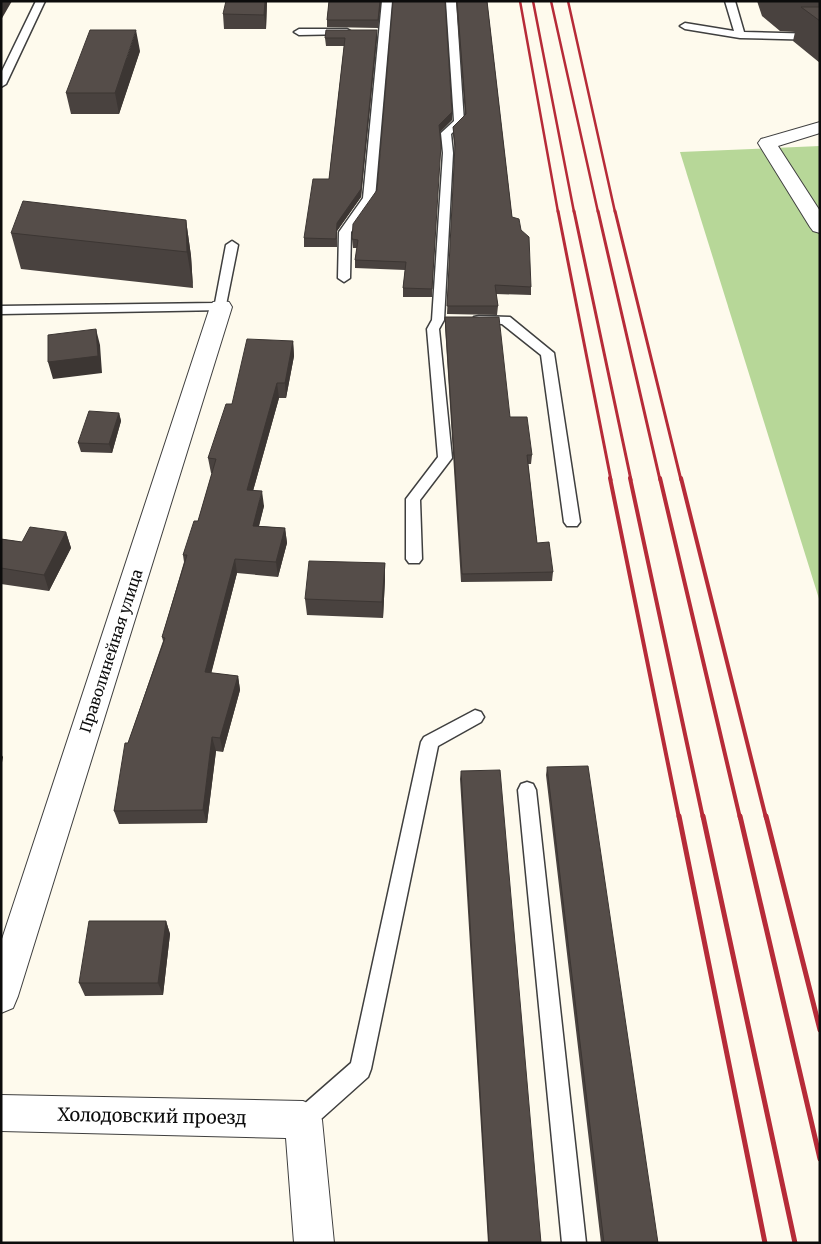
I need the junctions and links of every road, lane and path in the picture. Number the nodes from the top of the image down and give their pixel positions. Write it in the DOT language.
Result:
graph roads {
  1 [pos="41,1"];
  2 [pos="387,1"];
  3 [pos="451,1"];
  4 [pos="730,1"];
  5 [pos="685,26"];
  6 [pos="299,32"];
  7 [pos="356,32"];
  8 [pos="740,35"];
  9 [pos="820,37"];
  10 [pos="1,84"];
  11 [pos="820,127"];
  12 [pos="820,227"];
  13 [pos="232,246"];
  14 [pos="344,278"];
  15 [pos="221,307"];
  16 [pos="1,310"];
  17 [pos="467,320"];
  18 [pos="572,522"];
  19 [pos="414,559"];
  20 [pos="475,717"];
  21 [pos="527,790"];
  22 [pos="1,996"];
  23 [pos="1,1113"];
  24 [pos="303,1120"];
  25 [pos="314,1243"];
  26 [pos="574,1243"];
  1 -- 10 [label="lane"];
  2 -- 14 [label="lane"];
  3 -- 19 [label="lane"];
  4 -- 8 [label="lane"];
  5 -- 8 [label="lane"];
  6 -- 7 [label="lane"];
  8 -- 9 [label="lane"];
  11 -- 12 [label="street"];
  13 -- 15 [label="lane"];
  15 -- 16 [label="lane"];
  15 -- 22 [label="street, Праволинейная улица"];
  17 -- 18 [label="lane"];
  20 -- 24 [label="lane"];
  21 -- 26 [label="lane"];
  23 -- 24 [label="street, Холодовский проезд"];
  24 -- 25 [label="street"];
}
